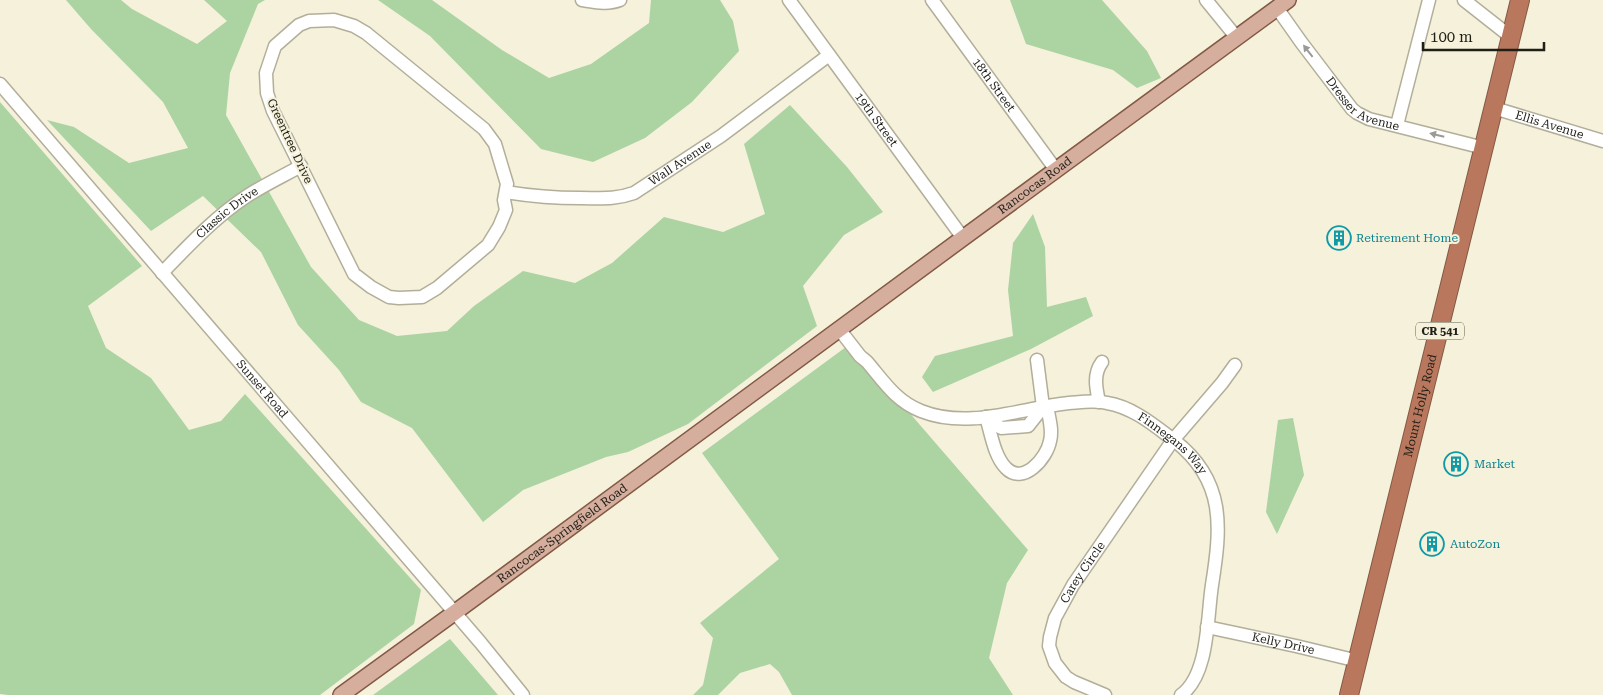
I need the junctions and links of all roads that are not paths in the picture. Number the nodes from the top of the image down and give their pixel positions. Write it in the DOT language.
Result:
graph roads {
  1 [pos="582,0"];
  2 [pos="620,0"];
  3 [pos="789,0"];
  4 [pos="932,0"];
  5 [pos="1206,0"];
  6 [pos="1429,0"];
  7 [pos="1464,0"];
  8 [pos="1520,0"];
  9 [pos="1283,4"];
  10 [pos="1511,37"];
  11 [pos="1237,38"];
  12 [pos="829,55"];
  13 [pos="0,84"];
  14 [pos="1494,108"];
  15 [pos="1397,125"];
  16 [pos="1603,142"];
  17 [pos="1484,148"];
  18 [pos="301,166"];
  19 [pos="1056,170"];
  20 [pos="506,192"];
  21 [pos="963,238"];
  22 [pos="162,273"];
  23 [pos="839,329"];
  24 [pos="1037,360"];
  25 [pos="1102,362"];
  26 [pos="1235,365"];
  27 [pos="782,371"];
  28 [pos="1098,402"];
  29 [pos="1045,407"];
  30 [pos="986,417"];
  31 [pos="1173,440"];
  32 [pos="454,613"];
  33 [pos="1207,627"];
  34 [pos="1358,661"];
  35 [pos="341,695"];
  36 [pos="523,695"];
  37 [pos="1105,695"];
  38 [pos="1181,695"];
  39 [pos="1349,695"];
  1 -- 2 [label="street"];
  3 -- 12 [label="street, 19th Street"];
  4 -- 19 [label="street, 18th Street"];
  5 -- 11 [label="street"];
  6 -- 15 [label="street"];
  7 -- 10 [label="street"];
  8 -- 10 [label="highway, Mount Holly Road / CR 541"];
  9 -- 11 [label="main road, Rancocas Road"];
  15 -- 9 [label="street, Dresser Avenue, one-way"];
  10 -- 14 [label="highway, Mount Holly Road / CR 541"];
  11 -- 19 [label="main road, Rancocas Road"];
  12 -- 20 [label="street, Wall Avenue"];
  12 -- 21 [label="street, 19th Street"];
  13 -- 22 [label="street, Sunset Road"];
  14 -- 16 [label="street, Ellis Avenue"];
  14 -- 17 [label="highway, Mount Holly Road / CR 541"];
  17 -- 15 [label="street, Dresser Avenue, one-way"];
  17 -- 34 [label="highway, Mount Holly Road / CR 541"];
  18 -- 20 [label="street, Greentree Drive"];
  18 -- 20 [label="street, Greentree Drive"];
  18 -- 22 [label="street, Classic Drive"];
  19 -- 21 [label="main road, Rancocas Road"];
  21 -- 23 [label="main road, Rancocas Road"];
  22 -- 32 [label="street, Sunset Road"];
  23 -- 27 [label="main road, Rancocas Road"];
  23 -- 30 [label="street, Finnegans Way"];
  24 -- 29 [label="street"];
  25 -- 28 [label="street"];
  26 -- 31 [label="street, Carey Circle"];
  27 -- 32 [label="main road, Rancocas-Springfield Road"];
  28 -- 29 [label="street, Finnegans Way"];
  28 -- 31 [label="street, Finnegans Way"];
  29 -- 30 [label="street, Finnegans Way"];
  29 -- 30 [label="street"];
  31 -- 33 [label="street, Finnegans Way"];
  31 -- 37 [label="street, Carey Circle"];
  32 -- 35 [label="main road, Rancocas-Springfield Road"];
  32 -- 36 [label="street, Sunset Road"];
  33 -- 34 [label="street, Kelly Drive"];
  33 -- 38 [label="street"];
  34 -- 39 [label="highway, Mount Holly Road / CR 541"];
}
